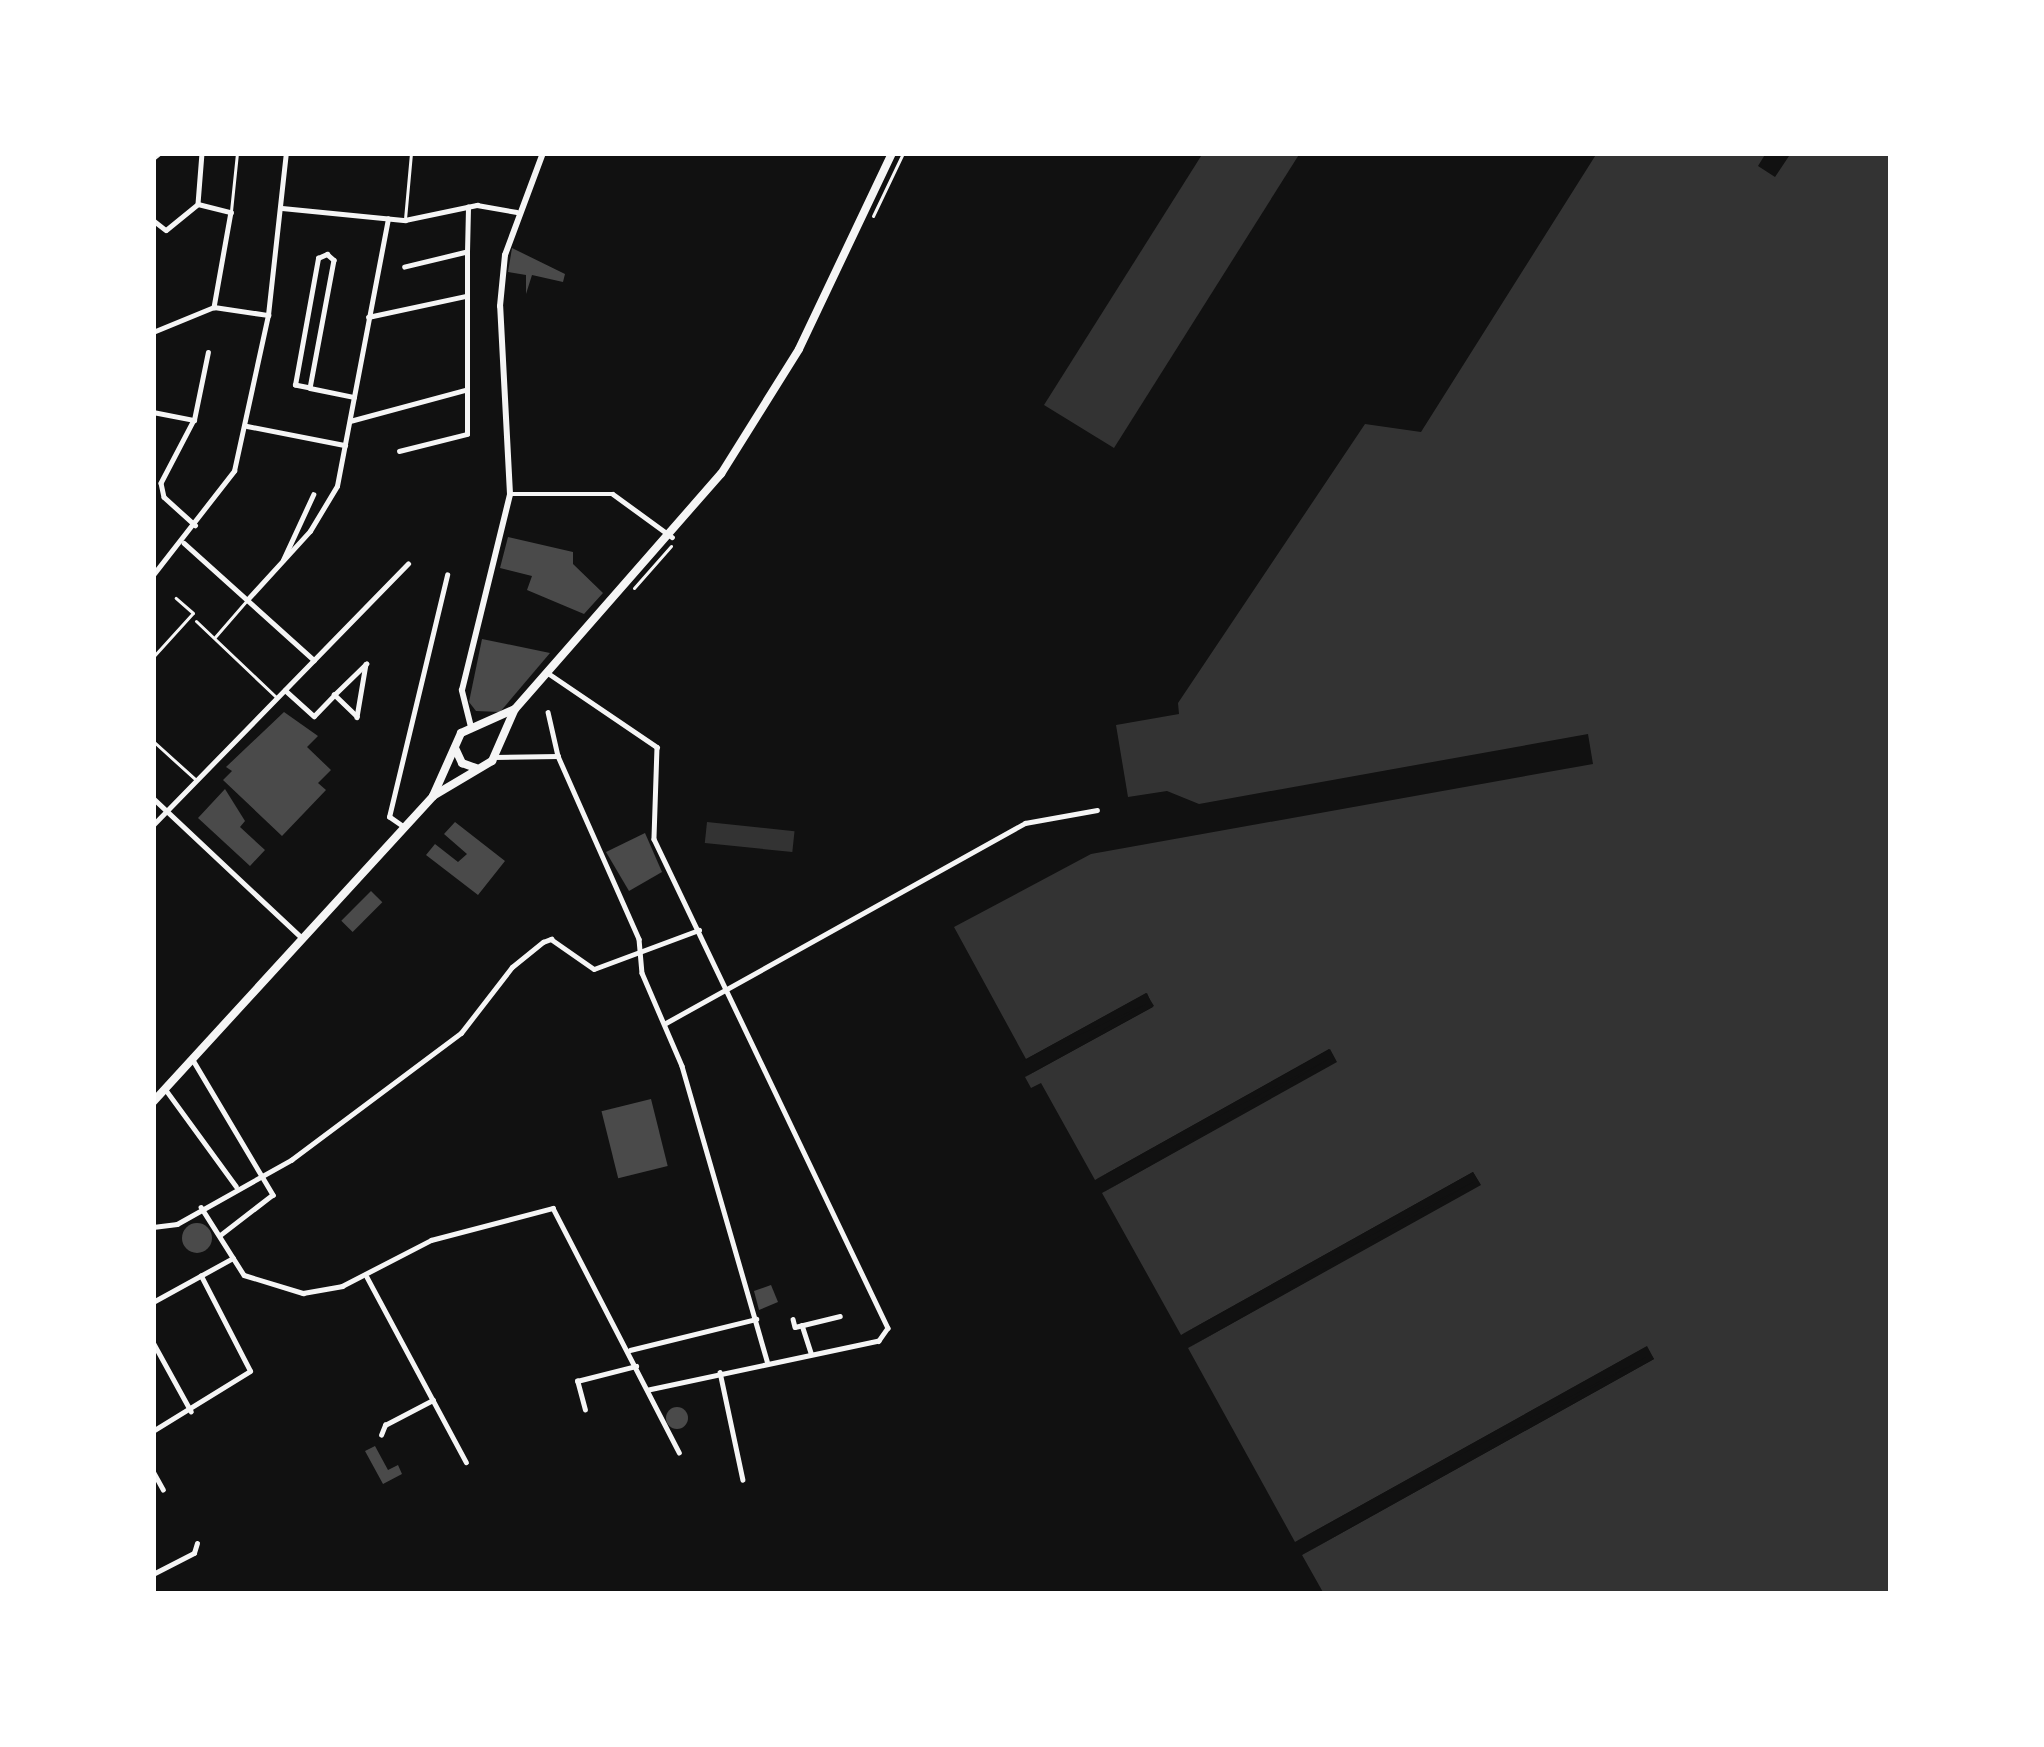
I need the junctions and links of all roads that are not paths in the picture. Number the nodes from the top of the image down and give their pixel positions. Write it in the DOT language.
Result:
graph roads {
  1 [pos="202,153"];
  2 [pos="237,153"];
  3 [pos="286,153"];
  4 [pos="412,153"];
  5 [pos="543,153"];
  6 [pos="892,153"];
  7 [pos="198,204"];
  8 [pos="468,207"];
  9 [pos="282,208"];
  10 [pos="231,212"];
  11 [pos="516,212"];
  12 [pos="388,219"];
  13 [pos="153,220"];
  14 [pos="404,220"];
  15 [pos="467,252"];
  16 [pos="405,267"];
  17 [pos="466,296"];
  18 [pos="214,307"];
  19 [pos="268,315"];
  20 [pos="368,317"];
  21 [pos="153,332"];
  22 [pos="208,352"];
  23 [pos="310,388"];
  24 [pos="465,390"];
  25 [pos="354,397"];
  26 [pos="153,412"];
  27 [pos="194,420"];
  28 [pos="350,421"];
  29 [pos="247,426"];
  30 [pos="345,445"];
  31 [pos="398,452"];
  32 [pos="510,494"];
  33 [pos="313,495"];
  34 [pos="195,525"];
  35 [pos="672,536"];
  36 [pos="183,542"];
  37 [pos="282,562"];
  38 [pos="407,564"];
  39 [pos="154,573"];
  40 [pos="447,575"];
  41 [pos="176,598"];
  42 [pos="247,600"];
  43 [pos="196,621"];
  44 [pos="214,638"];
  45 [pos="153,657"];
  46 [pos="314,660"];
  47 [pos="548,673"];
  48 [pos="285,690"];
  49 [pos="334,695"];
  50 [pos="277,698"];
  51 [pos="515,709"];
  52 [pos="548,712"];
  53 [pos="474,727"];
  54 [pos="153,741"];
  55 [pos="455,742"];
  56 [pos="495,754"];
  57 [pos="558,755"];
  58 [pos="477,769"];
  59 [pos="197,781"];
  60 [pos="434,796"];
  61 [pos="153,798"];
  62 [pos="1097,810"];
  63 [pos="167,811"];
  64 [pos="153,825"];
  65 [pos="405,828"];
  66 [pos="699,930"];
  67 [pos="304,939"];
  68 [pos="640,952"];
  69 [pos="728,995"];
  70 [pos="662,1024"];
  71 [pos="193,1060"];
  72 [pos="166,1090"];
  73 [pos="153,1106"];
  74 [pos="261,1171"];
  75 [pos="236,1186"];
  76 [pos="201,1207"];
  77 [pos="153,1227"];
  78 [pos="220,1236"];
  79 [pos="233,1258"];
  80 [pos="366,1275"];
  81 [pos="201,1276"];
  82 [pos="153,1302"];
  83 [pos="841,1316"];
  84 [pos="793,1318"];
  85 [pos="755,1319"];
  86 [pos="802,1325"];
  87 [pos="153,1342"];
  88 [pos="629,1350"];
  89 [pos="811,1353"];
  90 [pos="767,1360"];
  91 [pos="637,1366"];
  92 [pos="720,1372"];
  93 [pos="649,1390"];
  94 [pos="433,1400"];
  95 [pos="585,1410"];
  96 [pos="190,1411"];
  97 [pos="153,1431"];
  98 [pos="381,1435"];
  99 [pos="679,1453"];
  100 [pos="466,1462"];
  101 [pos="153,1471"];
  102 [pos="743,1480"];
  103 [pos="163,1490"];
  104 [pos="197,1543"];
  105 [pos="153,1574"];
  1 -- 7 [label="street"];
  2 -- 10 [label="lane"];
  3 -- 9 [label="street"];
  4 -- 14 [label="lane"];
  5 -- 11 [label="street"];
  6 -- 35 [label="main road"];
  7 -- 10 [label="street"];
  7 -- 13 [label="street"];
  8 -- 11 [label="street"];
  8 -- 14 [label="street"];
  8 -- 15 [label="street"];
  9 -- 12 [label="street"];
  9 -- 19 [label="street"];
  10 -- 18 [label="street"];
  11 -- 32 [label="street"];
  12 -- 14 [label="street"];
  12 -- 20 [label="street"];
  15 -- 16 [label="street"];
  15 -- 17 [label="street"];
  17 -- 20 [label="street"];
  17 -- 24 [label="street"];
  18 -- 19 [label="street"];
  18 -- 21 [label="street"];
  19 -- 29 [label="street"];
  20 -- 25 [label="street"];
  22 -- 27 [label="street"];
  23 -- 23 [label="street"];
  23 -- 25 [label="street"];
  24 -- 28 [label="street"];
  24 -- 31 [label="street"];
  25 -- 28 [label="street"];
  26 -- 27 [label="street"];
  27 -- 34 [label="street"];
  28 -- 30 [label="street"];
  29 -- 30 [label="street"];
  29 -- 34 [label="street"];
  30 -- 37 [label="street"];
  32 -- 35 [label="street"];
  32 -- 53 [label="street"];
  33 -- 37 [label="street"];
  34 -- 36 [label="street"];
  35 -- 47 [label="main road"];
  36 -- 39 [label="street"];
  36 -- 42 [label="street"];
  37 -- 42 [label="street"];
  38 -- 46 [label="street"];
  40 -- 65 [label="street"];
  41 -- 45 [label="lane"];
  42 -- 44 [label="lane"];
  42 -- 46 [label="street"];
  43 -- 44 [label="lane"];
  44 -- 50 [label="lane"];
  46 -- 48 [label="street"];
  47 -- 51 [label="main road"];
  47 -- 66 [label="street"];
  48 -- 49 [label="street"];
  48 -- 50 [label="street"];
  49 -- 49 [label="street"];
  50 -- 59 [label="street"];
  51 -- 53 [label="main road"];
  51 -- 56 [label="main road"];
  52 -- 57 [label="street"];
  53 -- 55 [label="main road"];
  53 -- 56 [label="main road"];
  54 -- 59 [label="lane"];
  55 -- 58 [label="main road"];
  55 -- 60 [label="main road"];
  56 -- 57 [label="street"];
  56 -- 58 [label="main road"];
  57 -- 68 [label="street"];
  58 -- 60 [label="main road"];
  59 -- 63 [label="street"];
  60 -- 65 [label="main road"];
  61 -- 63 [label="street"];
  62 -- 69 [label="street"];
  63 -- 64 [label="street"];
  63 -- 67 [label="street"];
  65 -- 67 [label="main road"];
  66 -- 68 [label="street"];
  66 -- 69 [label="street"];
  67 -- 71 [label="main road"];
  68 -- 70 [label="street"];
  68 -- 74 [label="street"];
  69 -- 70 [label="street"];
  69 -- 89 [label="street"];
  70 -- 85 [label="street"];
  71 -- 72 [label="main road"];
  71 -- 74 [label="street"];
  72 -- 73 [label="main road"];
  72 -- 75 [label="street"];
  74 -- 75 [label="street"];
  74 -- 78 [label="street"];
  75 -- 76 [label="street"];
  76 -- 77 [label="street"];
  76 -- 78 [label="street"];
  78 -- 79 [label="street"];
  79 -- 80 [label="street"];
  79 -- 81 [label="street"];
  80 -- 88 [label="street"];
  80 -- 94 [label="street"];
  81 -- 82 [label="street"];
  81 -- 96 [label="street"];
  83 -- 86 [label="street"];
  84 -- 86 [label="street"];
  85 -- 88 [label="street"];
  85 -- 90 [label="street"];
  86 -- 89 [label="street"];
  87 -- 96 [label="street"];
  88 -- 91 [label="street"];
  89 -- 90 [label="street"];
  90 -- 92 [label="street"];
  91 -- 93 [label="street"];
  91 -- 95 [label="street"];
  92 -- 93 [label="street"];
  92 -- 102 [label="street"];
  93 -- 99 [label="street"];
  94 -- 98 [label="street"];
  94 -- 100 [label="street"];
  96 -- 97 [label="street"];
  101 -- 103 [label="street"];
  104 -- 105 [label="street"];
}
